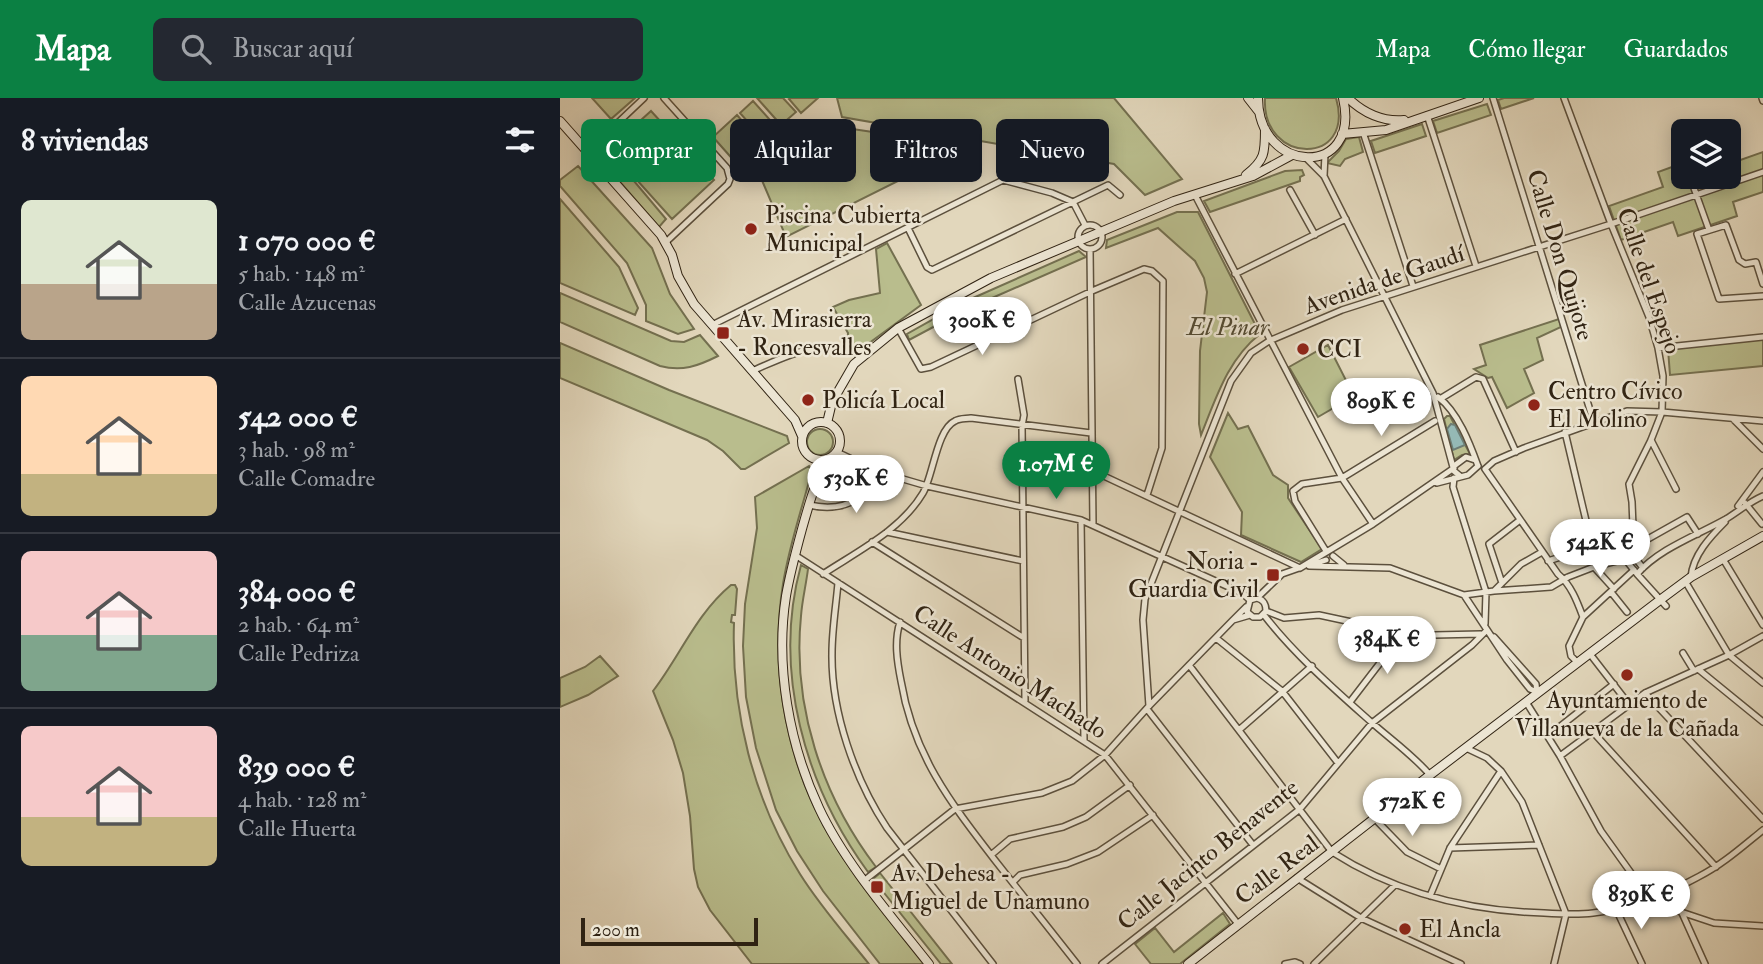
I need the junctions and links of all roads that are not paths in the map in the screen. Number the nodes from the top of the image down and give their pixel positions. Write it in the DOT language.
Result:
graph roads {
  1 [pos="644,98"];
  2 [pos="664,98"];
  3 [pos="1248,98"];
  4 [pos="1258,98"];
  5 [pos="1346,98"];
  6 [pos="1479,98"];
  7 [pos="1493,98"];
  8 [pos="1564,98"];
  9 [pos="1260,114"];
  10 [pos="1426,115"];
  11 [pos="622,119"];
  12 [pos="1414,119"];
  13 [pos="560,121"];
  14 [pos="1265,127"];
  15 [pos="1363,132"];
  16 [pos="1342,134"];
  17 [pos="581,145"];
  18 [pos="1325,154"];
  19 [pos="1292,155"];
  20 [pos="1307,159"];
  21 [pos="1763,172"];
  22 [pos="1324,176"];
  23 [pos="1240,180"];
  24 [pos="613,182"];
  25 [pos="1694,189"];
  26 [pos="1290,190"];
  27 [pos="1121,195"];
  28 [pos="1195,195"];
  29 [pos="1696,195"];
  30 [pos="1073,202"];
  31 [pos="1346,219"];
  32 [pos="1611,224"];
  33 [pos="1085,225"];
  34 [pos="908,228"];
  35 [pos="1709,230"];
  36 [pos="1102,231"];
  37 [pos="1315,234"];
  38 [pos="1078,241"];
  39 [pos="666,242"];
  40 [pos="1540,247"];
  41 [pos="1090,249"];
  42 [pos="1760,261"];
  43 [pos="1476,267"];
  44 [pos="1235,275"];
  45 [pos="1763,284"];
  46 [pos="1413,286"];
  47 [pos="1091,290"];
  48 [pos="1384,296"];
  49 [pos="1763,296"];
  50 [pos="712,325"];
  51 [pos="898,328"];
  52 [pos="1763,337"];
  53 [pos="1269,341"];
  54 [pos="1658,348"];
  55 [pos="861,356"];
  56 [pos="752,371"];
  57 [pos="1018,379"];
  58 [pos="1433,393"];
  59 [pos="1440,399"];
  60 [pos="1452,412"];
  61 [pos="1662,412"];
  62 [pos="1440,414"];
  63 [pos="1732,418"];
  64 [pos="795,420"];
  65 [pos="1435,421"];
  66 [pos="1763,421"];
  67 [pos="827,423"];
  68 [pos="1594,423"];
  69 [pos="809,426"];
  70 [pos="1022,426"];
  71 [pos="1444,432"];
  72 [pos="1565,432"];
  73 [pos="1091,433"];
  74 [pos="802,436"];
  75 [pos="1651,440"];
  76 [pos="1763,449"];
  77 [pos="837,452"];
  78 [pos="1516,452"];
  79 [pos="828,459"];
  80 [pos="814,460"];
  81 [pos="1479,464"];
  82 [pos="1454,467"];
  83 [pos="1091,470"];
  84 [pos="878,472"];
  85 [pos="1763,472"];
  86 [pos="1457,477"];
  87 [pos="1342,478"];
  88 [pos="816,480"];
  89 [pos="1431,485"];
  90 [pos="927,486"];
  91 [pos="1676,489"];
  92 [pos="1147,495"];
  93 [pos="1763,496"];
  94 [pos="1745,502"];
  95 [pos="809,505"];
  96 [pos="1023,507"];
  97 [pos="1181,510"];
  98 [pos="1730,517"];
  99 [pos="1081,520"];
  100 [pos="1520,520"];
  101 [pos="1373,524"];
  102 [pos="1762,524"];
  103 [pos="1093,525"];
  104 [pos="887,532"];
  105 [pos="1698,534"];
  106 [pos="1763,536"];
  107 [pos="872,542"];
  108 [pos="1639,544"];
  109 [pos="1598,545"];
  110 [pos="1542,552"];
  111 [pos="1632,554"];
  112 [pos="795,555"];
  113 [pos="1161,555"];
  114 [pos="1328,555"];
  115 [pos="1625,559"];
  116 [pos="1723,559"];
  117 [pos="1023,561"];
  118 [pos="1548,561"];
  119 [pos="1610,562"];
  120 [pos="1310,566"];
  121 [pos="1347,566"];
  122 [pos="1336,567"];
  123 [pos="1594,567"];
  124 [pos="1300,568"];
  125 [pos="1643,568"];
  126 [pos="1635,573"];
  127 [pos="823,574"];
  128 [pos="1688,579"];
  129 [pos="1565,580"];
  130 [pos="838,583"];
  131 [pos="1502,583"];
  132 [pos="1612,590"];
  133 [pos="1494,591"];
  134 [pos="1486,592"];
  135 [pos="1464,595"];
  136 [pos="1257,598"];
  137 [pos="1250,600"];
  138 [pos="1663,603"];
  139 [pos="1246,607"];
  140 [pos="1627,612"];
  141 [pos="1265,613"];
  142 [pos="1250,615"];
  143 [pos="1278,617"];
  144 [pos="1583,617"];
  145 [pos="1233,620"];
  146 [pos="900,622"];
  147 [pos="1763,625"];
  148 [pos="1273,627"];
  149 [pos="1486,627"];
  150 [pos="1403,633"];
  151 [pos="1481,634"];
  152 [pos="1461,635"];
  153 [pos="1763,636"];
  154 [pos="1024,638"];
  155 [pos="1216,638"];
  156 [pos="1472,645"];
  157 [pos="1683,653"];
  158 [pos="1590,654"];
  159 [pos="1729,655"];
  160 [pos="1577,662"];
  161 [pos="1189,665"];
  162 [pos="1312,666"];
  163 [pos="1696,670"];
  164 [pos="1655,678"];
  165 [pos="1763,682"];
  166 [pos="1614,684"];
  167 [pos="1661,685"];
  168 [pos="1282,691"];
  169 [pos="1537,692"];
  170 [pos="1645,693"];
  171 [pos="1025,701"];
  172 [pos="1350,702"];
  173 [pos="1526,702"];
  174 [pos="1629,703"];
  175 [pos="1148,707"];
  176 [pos="1763,722"];
  177 [pos="1372,723"];
  178 [pos="1239,730"];
  179 [pos="1592,731"];
  180 [pos="1548,736"];
  181 [pos="1084,740"];
  182 [pos="1466,748"];
  183 [pos="1105,755"];
  184 [pos="1560,755"];
  185 [pos="1338,763"];
  186 [pos="1501,771"];
  187 [pos="1430,775"];
  188 [pos="1129,785"];
  189 [pos="955,809"];
  190 [pos="1300,809"];
  191 [pos="1153,815"];
  192 [pos="1375,819"];
  193 [pos="1763,819"];
  194 [pos="1763,830"];
  195 [pos="1254,845"];
  196 [pos="1539,845"];
  197 [pos="1450,848"];
  198 [pos="902,849"];
  199 [pos="1332,852"];
  200 [pos="992,855"];
  201 [pos="1716,867"];
  202 [pos="1441,869"];
  203 [pos="1297,878"];
  204 [pos="865,880"];
  205 [pos="1205,881"];
  206 [pos="1013,882"];
  207 [pos="1395,885"];
  208 [pos="1668,890"];
  209 [pos="1430,896"];
  210 [pos="1649,898"];
  211 [pos="1668,906"];
  212 [pos="1616,909"];
  213 [pos="1682,912"];
  214 [pos="1566,914"];
  215 [pos="1361,918"];
  216 [pos="1238,924"];
  217 [pos="1763,926"];
  218 [pos="929,964"];
  219 [pos="993,964"];
  220 [pos="1077,964"];
  221 [pos="1102,964"];
  222 [pos="1188,964"];
  223 [pos="1285,964"];
  224 [pos="1300,964"];
  225 [pos="1314,964"];
  226 [pos="1461,964"];
  227 [pos="1554,964"];
  228 [pos="1642,964"];
  229 [pos="1705,964"];
  1 -- 11 [label="street"];
  2 -- 39 [label="street"];
  3 -- 9 [label="street"];
  4 -- 9 [label="street"];
  5 -- 12 [label="street"];
  5 -- 16 [label="street"];
  6 -- 10 [label="street"];
  7 -- 40 [label="street, Calle Don Quijote"];
  8 -- 32 [label="street, Calle del Espejo"];
  9 -- 14 [label="street"];
  10 -- 12 [label="street"];
  10 -- 43 [label="street"];
  12 -- 15 [label="street"];
  13 -- 17 [label="street"];
  14 -- 19 [label="street"];
  14 -- 23 [label="street"];
  15 -- 16 [label="street"];
  15 -- 46 [label="street"];
  16 -- 18 [label="street"];
  18 -- 20 [label="street"];
  18 -- 22 [label="street"];
  19 -- 20 [label="street"];
  19 -- 23 [label="street"];
  20 -- 22 [label="street"];
  21 -- 29 [label="street, Avenida de Gaudí"];
  22 -- 31 [label="street"];
  23 -- 28 [label="street"];
  24 -- 39 [label="street"];
  25 -- 29 [label="street"];
  26 -- 37 [label="street"];
  27 -- 30 [label="street"];
  28 -- 36 [label="street"];
  28 -- 44 [label="street"];
  29 -- 32 [label="street, Avenida de Gaudí"];
  29 -- 35 [label="street"];
  30 -- 33 [label="street"];
  30 -- 34 [label="street"];
  30 -- 34 [label="street"];
  31 -- 37 [label="street"];
  31 -- 48 [label="street"];
  32 -- 40 [label="street, Avenida de Gaudí"];
  32 -- 54 [label="street, Calle del Espejo"];
  33 -- 36 [label="street"];
  33 -- 38 [label="street"];
  34 -- 50 [label="street"];
  35 -- 42 [label="street"];
  35 -- 49 [label="street"];
  36 -- 38 [label="street"];
  36 -- 41 [label="street"];
  37 -- 44 [label="street"];
  38 -- 41 [label="street"];
  38 -- 51 [label="street"];
  39 -- 50 [label="street"];
  40 -- 43 [label="street, Avenida de Gaudí"];
  40 -- 68 [label="street, Calle Don Quijote"];
  41 -- 47 [label="street"];
  42 -- 45 [label="street"];
  43 -- 46 [label="street, Avenida de Gaudí"];
  44 -- 53 [label="street"];
  46 -- 48 [label="street, Avenida de Gaudí"];
  47 -- 51 [label="street"];
  47 -- 73 [label="street"];
  47 -- 92 [label="street"];
  48 -- 53 [label="street, Avenida de Gaudí"];
  48 -- 58 [label="street"];
  50 -- 56 [label="street"];
  51 -- 55 [label="street"];
  52 -- 54 [label="street"];
  53 -- 87 [label="street"];
  53 -- 97 [label="street, Avenida de Gaudí"];
  54 -- 61 [label="street, Calle del Espejo"];
  55 -- 56 [label="street"];
  55 -- 67 [label="street"];
  56 -- 64 [label="street"];
  57 -- 70 [label="street"];
  58 -- 59 [label="street"];
  58 -- 62 [label="street"];
  59 -- 60 [label="street"];
  59 -- 78 [label="street"];
  60 -- 62 [label="street"];
  60 -- 81 [label="street"];
  61 -- 63 [label="street"];
  61 -- 68 [label="street"];
  61 -- 75 [label="street, Calle del Espejo"];
  62 -- 65 [label="street"];
  62 -- 71 [label="street"];
  63 -- 66 [label="street"];
  63 -- 76 [label="street"];
  64 -- 69 [label="street"];
  64 -- 74 [label="street"];
  65 -- 71 [label="street"];
  65 -- 87 [label="street"];
  67 -- 69 [label="street"];
  67 -- 77 [label="street"];
  68 -- 72 [label="street"];
  69 -- 74 [label="street"];
  70 -- 73 [label="street"];
  70 -- 90 [label="street"];
  70 -- 96 [label="street"];
  71 -- 82 [label="street"];
  72 -- 78 [label="street"];
  72 -- 109 [label="street"];
  73 -- 83 [label="street"];
  74 -- 80 [label="street"];
  75 -- 91 [label="street"];
  75 -- 108 [label="street, Calle del Espejo"];
  77 -- 79 [label="street"];
  77 -- 84 [label="street"];
  78 -- 81 [label="street"];
  79 -- 80 [label="street"];
  79 -- 88 [label="street"];
  80 -- 88 [label="street"];
  81 -- 82 [label="street"];
  81 -- 86 [label="street"];
  81 -- 100 [label="street"];
  82 -- 86 [label="street"];
  82 -- 89 [label="street"];
  83 -- 92 [label="street"];
  83 -- 103 [label="street"];
  84 -- 90 [label="street"];
  84 -- 95 [label="street"];
  85 -- 94 [label="street"];
  86 -- 89 [label="street"];
  86 -- 134 [label="street"];
  87 -- 101 [label="street"];
  87 -- 114 [label="street"];
  88 -- 95 [label="street"];
  89 -- 101 [label="street"];
  90 -- 96 [label="street"];
  90 -- 104 [label="street"];
  92 -- 97 [label="street"];
  93 -- 94 [label="street"];
  94 -- 98 [label="street"];
  94 -- 102 [label="street"];
  95 -- 112 [label="street"];
  96 -- 99 [label="street"];
  96 -- 117 [label="street"];
  97 -- 113 [label="street, Avenida de Gaudí"];
  97 -- 124 [label="street"];
  98 -- 105 [label="street"];
  98 -- 128 [label="street"];
  99 -- 103 [label="street"];
  99 -- 181 [label="street"];
  100 -- 110 [label="street"];
  100 -- 131 [label="street"];
  101 -- 114 [label="street"];
  103 -- 113 [label="street"];
  104 -- 107 [label="street"];
  104 -- 117 [label="street"];
  105 -- 108 [label="street"];
  105 -- 125 [label="street"];
  106 -- 116 [label="street, Calle Real"];
  107 -- 127 [label="street"];
  107 -- 154 [label="street"];
  108 -- 111 [label="street"];
  109 -- 118 [label="street"];
  109 -- 119 [label="street"];
  110 -- 118 [label="street"];
  110 -- 131 [label="street"];
  111 -- 115 [label="street"];
  111 -- 125 [label="street"];
  112 -- 127 [label="street, Calle Antonio Machado"];
  112 -- 204 [label="street"];
  113 -- 137 [label="street"];
  113 -- 175 [label="street, Avenida de Gaudí"];
  114 -- 120 [label="street"];
  114 -- 121 [label="street"];
  114 -- 122 [label="street"];
  114 -- 124 [label="street"];
  115 -- 119 [label="street"];
  115 -- 126 [label="street"];
  116 -- 128 [label="street, Calle Real"];
  116 -- 147 [label="street"];
  117 -- 154 [label="street"];
  118 -- 129 [label="street"];
  119 -- 123 [label="street"];
  120 -- 122 [label="street"];
  120 -- 124 [label="street"];
  121 -- 122 [label="street"];
  121 -- 135 [label="street"];
  123 -- 129 [label="street"];
  123 -- 132 [label="street"];
  124 -- 136 [label="street"];
  125 -- 126 [label="street"];
  126 -- 132 [label="street"];
  126 -- 138 [label="street"];
  127 -- 130 [label="street, Calle Antonio Machado"];
  128 -- 138 [label="street, Calle Real"];
  128 -- 159 [label="street"];
  129 -- 133 [label="street"];
  129 -- 144 [label="street"];
  130 -- 146 [label="street, Calle Antonio Machado"];
  130 -- 198 [label="street"];
  131 -- 133 [label="street"];
  132 -- 140 [label="street"];
  132 -- 144 [label="street"];
  133 -- 134 [label="street"];
  134 -- 135 [label="street"];
  134 -- 149 [label="street"];
  135 -- 149 [label="street"];
  136 -- 137 [label="street"];
  136 -- 141 [label="street"];
  137 -- 139 [label="street"];
  138 -- 158 [label="street, Calle Real"];
  139 -- 142 [label="street"];
  139 -- 145 [label="street"];
  141 -- 142 [label="street"];
  141 -- 143 [label="street"];
  141 -- 148 [label="street"];
  142 -- 145 [label="street"];
  143 -- 148 [label="street"];
  143 -- 150 [label="street"];
  144 -- 160 [label="street"];
  145 -- 155 [label="street"];
  146 -- 171 [label="street, Calle Antonio Machado"];
  146 -- 189 [label="street"];
  148 -- 162 [label="street"];
  149 -- 151 [label="street, Calle Jacinto Benavente"];
  149 -- 169 [label="street"];
  150 -- 152 [label="street"];
  150 -- 172 [label="street"];
  151 -- 152 [label="street"];
  151 -- 156 [label="street, Calle Jacinto Benavente"];
  152 -- 156 [label="street"];
  153 -- 159 [label="street"];
  154 -- 171 [label="street"];
  155 -- 161 [label="street"];
  155 -- 168 [label="street"];
  156 -- 177 [label="street, Calle Jacinto Benavente"];
  157 -- 163 [label="street"];
  158 -- 160 [label="street, Calle Real"];
  158 -- 166 [label="street"];
  159 -- 163 [label="street"];
  159 -- 165 [label="street"];
  160 -- 169 [label="street, Calle Real"];
  161 -- 175 [label="street"];
  161 -- 178 [label="street"];
  162 -- 168 [label="street"];
  162 -- 172 [label="street"];
  163 -- 167 [label="street"];
  163 -- 176 [label="street"];
  164 -- 167 [label="street"];
  166 -- 174 [label="street"];
  166 -- 180 [label="street"];
  167 -- 170 [label="street"];
  168 -- 178 [label="street"];
  168 -- 185 [label="street"];
  169 -- 173 [label="street, Calle Real"];
  170 -- 174 [label="street"];
  170 -- 193 [label="street"];
  171 -- 181 [label="street, Calle Antonio Machado"];
  172 -- 177 [label="street"];
  173 -- 180 [label="street"];
  173 -- 182 [label="street, Calle Real"];
  174 -- 179 [label="street"];
  175 -- 183 [label="street"];
  175 -- 195 [label="street"];
  177 -- 185 [label="street, Calle Jacinto Benavente"];
  177 -- 187 [label="street"];
  178 -- 190 [label="street"];
  179 -- 184 [label="street"];
  179 -- 201 [label="street"];
  180 -- 184 [label="street"];
  181 -- 183 [label="street, Calle Antonio Machado"];
  182 -- 186 [label="street"];
  182 -- 187 [label="street, Calle Real"];
  183 -- 188 [label="street, Calle Antonio Machado"];
  183 -- 189 [label="street"];
  184 -- 210 [label="street"];
  185 -- 190 [label="street, Calle Jacinto Benavente"];
  186 -- 196 [label="street"];
  186 -- 197 [label="street"];
  187 -- 192 [label="street, Calle Real"];
  188 -- 191 [label="street, Calle Antonio Machado"];
  188 -- 200 [label="street"];
  189 -- 198 [label="street"];
  189 -- 200 [label="street"];
  190 -- 195 [label="street, Calle Jacinto Benavente"];
  190 -- 199 [label="street"];
  191 -- 205 [label="street, Calle Antonio Machado"];
  191 -- 206 [label="street"];
  192 -- 199 [label="street, Calle Real"];
  192 -- 202 [label="street"];
  194 -- 201 [label="street"];
  195 -- 205 [label="street, Calle Jacinto Benavente"];
  196 -- 197 [label="street"];
  196 -- 214 [label="street"];
  197 -- 202 [label="street"];
  198 -- 204 [label="street"];
  198 -- 219 [label="street"];
  199 -- 203 [label="street, Calle Real"];
  199 -- 207 [label="street"];
  200 -- 206 [label="street"];
  201 -- 208 [label="street"];
  202 -- 209 [label="street"];
  203 -- 215 [label="street"];
  203 -- 216 [label="street, Calle Real"];
  204 -- 218 [label="street"];
  205 -- 216 [label="street, Calle Antonio Machado"];
  205 -- 221 [label="street, Calle Jacinto Benavente"];
  206 -- 220 [label="street"];
  207 -- 209 [label="street"];
  207 -- 215 [label="street"];
  208 -- 210 [label="street"];
  208 -- 211 [label="street"];
  209 -- 214 [label="street"];
  210 -- 211 [label="street"];
  210 -- 212 [label="street"];
  211 -- 213 [label="street"];
  212 -- 214 [label="street"];
  212 -- 228 [label="street"];
  213 -- 217 [label="street"];
  213 -- 229 [label="street"];
  214 -- 227 [label="street"];
  215 -- 225 [label="street"];
  215 -- 226 [label="street"];
  216 -- 222 [label="street, Calle Real"];
  223 -- 224 [label="street"];
}
